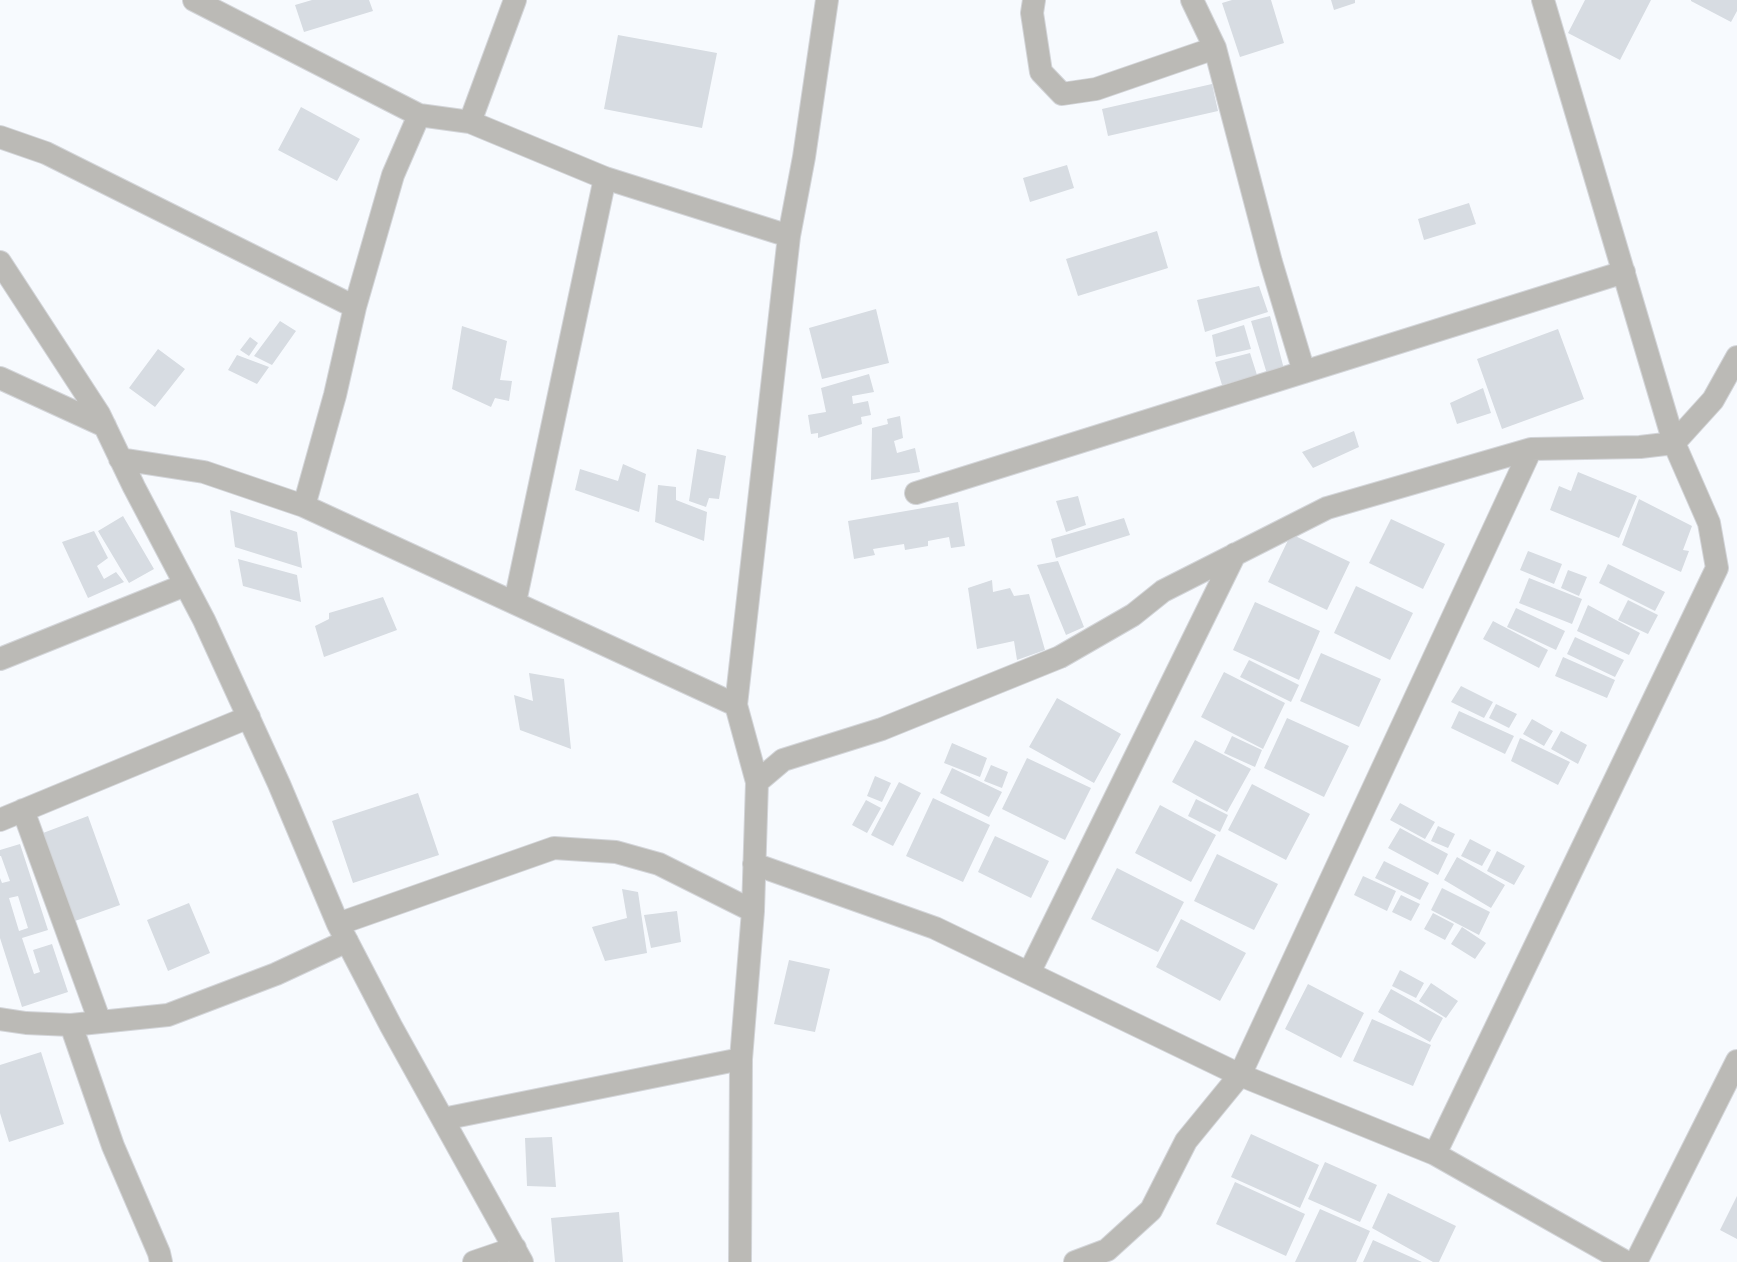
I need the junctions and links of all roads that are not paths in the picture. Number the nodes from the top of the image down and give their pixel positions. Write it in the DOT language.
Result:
graph roads {
  1 [pos="194,0"];
  2 [pos="515,0"];
  3 [pos="827,0"];
  4 [pos="1034,0"];
  5 [pos="1192,0"];
  6 [pos="1543,0"];
  7 [pos="1215,48"];
  8 [pos="419,115"];
  9 [pos="470,122"];
  10 [pos="0,137"];
  11 [pos="605,178"];
  12 [pos="789,236"];
  13 [pos="0,262"];
  14 [pos="1624,272"];
  15 [pos="354,307"];
  16 [pos="1737,357"];
  17 [pos="1304,372"];
  18 [pos="0,378"];
  19 [pos="105,426"];
  20 [pos="1674,444"];
  21 [pos="1531,449"];
  22 [pos="120,459"];
  23 [pos="916,494"];
  24 [pos="304,506"];
  25 [pos="1235,554"];
  26 [pos="185,585"];
  27 [pos="515,602"];
  28 [pos="0,659"];
  29 [pos="736,704"];
  30 [pos="248,717"];
  31 [pos="757,782"];
  32 [pos="23,810"];
  33 [pos="0,820"];
  34 [pos="754,864"];
  35 [pos="753,911"];
  36 [pos="342,933"];
  37 [pos="1029,973"];
  38 [pos="0,1019"];
  39 [pos="100,1022"];
  40 [pos="71,1024"];
  41 [pos="741,1059"];
  42 [pos="1737,1061"];
  43 [pos="1240,1075"];
  44 [pos="443,1119"];
  45 [pos="1435,1154"];
  46 [pos="519,1255"];
  47 [pos="1107,1256"];
  48 [pos="161,1262"];
  49 [pos="474,1262"];
  50 [pos="740,1262"];
  51 [pos="1075,1262"];
  52 [pos="1626,1262"];
  53 [pos="1636,1262"];
  1 -- 8 [label="street"];
  2 -- 9 [label="street"];
  3 -- 12 [label="street"];
  4 -- 7 [label="street"];
  5 -- 7 [label="street"];
  6 -- 14 [label="street"];
  7 -- 17 [label="street"];
  8 -- 9 [label="street"];
  8 -- 15 [label="street"];
  9 -- 11 [label="street"];
  10 -- 15 [label="street"];
  11 -- 12 [label="street"];
  11 -- 27 [label="street"];
  12 -- 29 [label="street"];
  13 -- 19 [label="street"];
  14 -- 17 [label="street"];
  14 -- 20 [label="street"];
  15 -- 24 [label="street"];
  16 -- 20 [label="street"];
  17 -- 23 [label="street"];
  18 -- 19 [label="street"];
  19 -- 22 [label="street"];
  20 -- 21 [label="street"];
  20 -- 45 [label="street"];
  21 -- 25 [label="street"];
  21 -- 43 [label="street"];
  22 -- 24 [label="street"];
  22 -- 26 [label="street"];
  24 -- 27 [label="street"];
  25 -- 31 [label="street"];
  25 -- 37 [label="street"];
  26 -- 28 [label="street"];
  26 -- 30 [label="street"];
  27 -- 29 [label="street"];
  29 -- 31 [label="street"];
  30 -- 32 [label="street"];
  30 -- 36 [label="street"];
  31 -- 34 [label="street"];
  32 -- 33 [label="street"];
  32 -- 39 [label="street"];
  34 -- 35 [label="street"];
  34 -- 37 [label="street"];
  35 -- 36 [label="street"];
  35 -- 41 [label="street"];
  36 -- 39 [label="street"];
  36 -- 44 [label="street"];
  37 -- 43 [label="street"];
  38 -- 40 [label="street"];
  39 -- 40 [label="street"];
  40 -- 48 [label="street"];
  41 -- 44 [label="street"];
  41 -- 50 [label="street"];
  42 -- 53 [label="street"];
  43 -- 45 [label="street"];
  43 -- 47 [label="street"];
  44 -- 46 [label="street"];
  45 -- 52 [label="street"];
  46 -- 49 [label="street"];
  47 -- 51 [label="street"];
}
